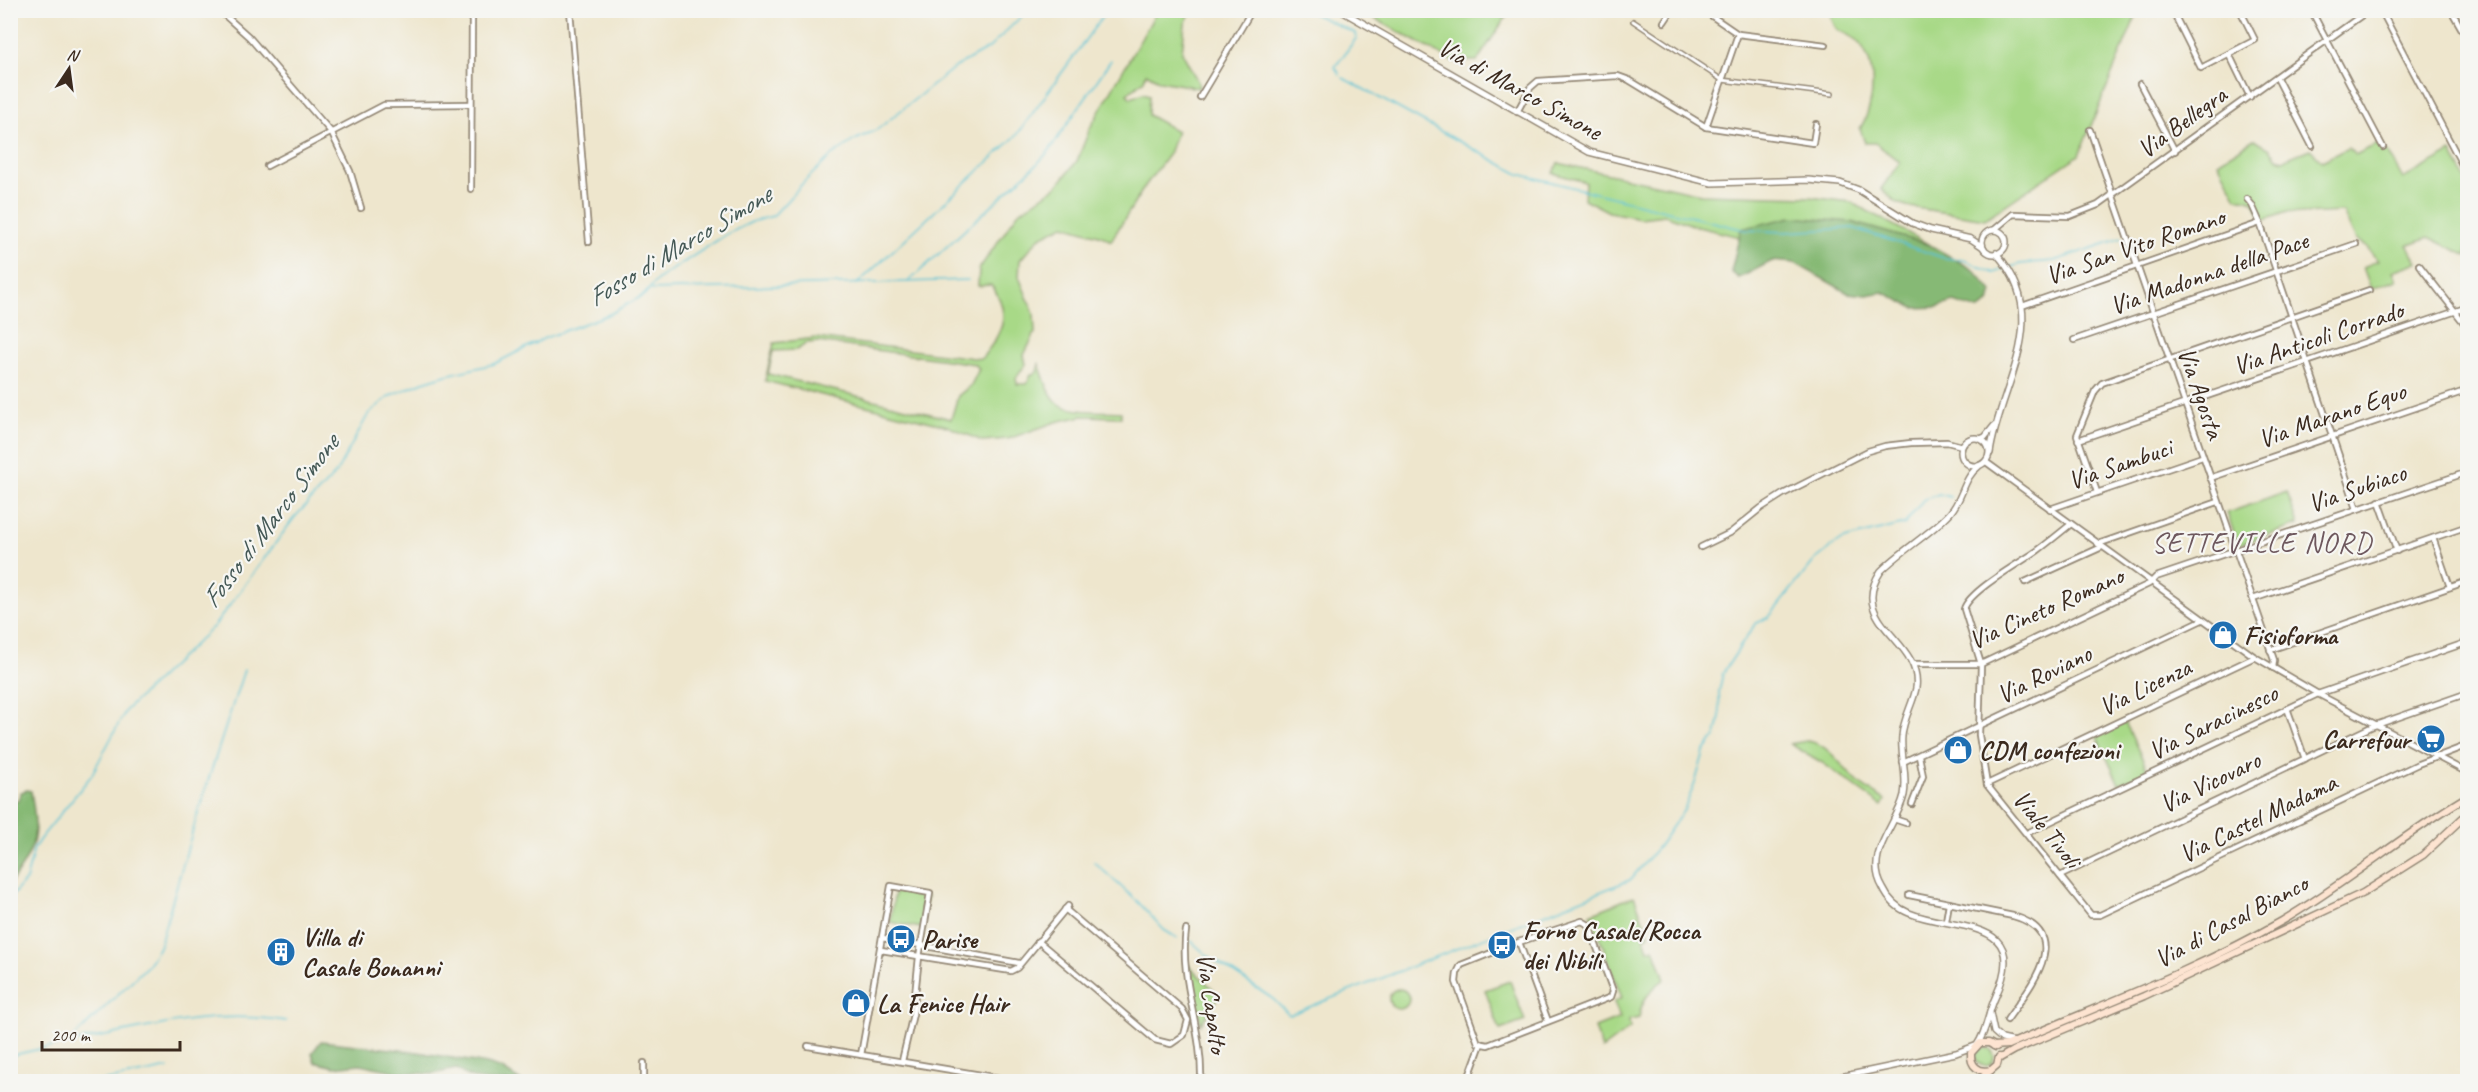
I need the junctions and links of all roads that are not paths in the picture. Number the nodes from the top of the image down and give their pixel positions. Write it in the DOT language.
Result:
graph roads {
  1 [pos="219,10"];
  2 [pos="472,10"];
  3 [pos="570,10"];
  4 [pos="1252,10"];
  5 [pos="1340,10"];
  6 [pos="1672,10"];
  7 [pos="1703,10"];
  8 [pos="2172,10"];
  9 [pos="2240,10"];
  10 [pos="2311,10"];
  11 [pos="2369,10"];
  12 [pos="2381,10"];
  13 [pos="2451,10"];
  14 [pos="1634,21"];
  15 [pos="1664,22"];
  16 [pos="1738,34"];
  17 [pos="2468,40"];
  18 [pos="2328,42"];
  19 [pos="1826,45"];
  20 [pos="2229,54"];
  21 [pos="2277,78"];
  22 [pos="1722,80"];
  23 [pos="2140,84"];
  24 [pos="1832,94"];
  25 [pos="1200,97"];
  26 [pos="2250,97"];
  27 [pos="471,104"];
  28 [pos="1517,112"];
  29 [pos="1816,124"];
  30 [pos="1706,127"];
  31 [pos="2090,130"];
  32 [pos="332,132"];
  33 [pos="2312,146"];
  34 [pos="2383,147"];
  35 [pos="2175,151"];
  36 [pos="267,166"];
  37 [pos="2465,166"];
  38 [pos="2468,176"];
  39 [pos="471,189"];
  40 [pos="2112,196"];
  41 [pos="2247,200"];
  42 [pos="361,208"];
  43 [pos="2003,222"];
  44 [pos="2260,224"];
  45 [pos="1994,230"];
  46 [pos="1986,233"];
  47 [pos="2002,234"];
  48 [pos="1966,238"];
  49 [pos="589,242"];
  50 [pos="2356,244"];
  51 [pos="1983,247"];
  52 [pos="2005,247"];
  53 [pos="1996,254"];
  54 [pos="2419,265"];
  55 [pos="2007,266"];
  56 [pos="2137,266"];
  57 [pos="2276,270"];
  58 [pos="2369,290"];
  59 [pos="2022,306"];
  60 [pos="2468,307"];
  61 [pos="2456,311"];
  62 [pos="2153,313"];
  63 [pos="2292,317"];
  64 [pos="2468,328"];
  65 [pos="2074,340"];
  66 [pos="2169,359"];
  67 [pos="2307,362"];
  68 [pos="2468,390"];
  69 [pos="2185,404"];
  70 [pos="1995,424"];
  71 [pos="2332,435"];
  72 [pos="1980,439"];
  73 [pos="2078,440"];
  74 [pos="1962,446"];
  75 [pos="1989,453"];
  76 [pos="2202,457"];
  77 [pos="1986,462"];
  78 [pos="1965,463"];
  79 [pos="1978,467"];
  80 [pos="2468,472"];
  81 [pos="2210,478"];
  82 [pos="1968,480"];
  83 [pos="2097,492"];
  84 [pos="2379,501"];
  85 [pos="2218,502"];
  86 [pos="2050,509"];
  87 [pos="2357,509"];
  88 [pos="2071,524"];
  89 [pos="2468,526"];
  90 [pos="2433,538"];
  91 [pos="2100,545"];
  92 [pos="1701,547"];
  93 [pos="2235,550"];
  94 [pos="2397,551"];
  95 [pos="2156,578"];
  96 [pos="2468,581"];
  97 [pos="2025,582"];
  98 [pos="2151,582"];
  99 [pos="2450,587"];
  100 [pos="2253,599"];
  101 [pos="2202,620"];
  102 [pos="2468,642"];
  103 [pos="2270,650"];
  104 [pos="2255,657"];
  105 [pos="1913,664"];
  106 [pos="1981,664"];
  107 [pos="2273,668"];
  108 [pos="2468,693"];
  109 [pos="2318,694"];
  110 [pos="2287,708"];
  111 [pos="2377,725"];
  112 [pos="1979,727"];
  113 [pos="2468,745"];
  114 [pos="1919,756"];
  115 [pos="2436,756"];
  116 [pos="2305,759"];
  117 [pos="1903,762"];
  118 [pos="2468,773"];
  119 [pos="1987,784"];
  120 [pos="2468,796"];
  121 [pos="1912,804"];
  122 [pos="2468,813"];
  123 [pos="1894,819"];
  124 [pos="1906,823"];
  125 [pos="2027,833"];
  126 [pos="2060,876"];
  127 [pos="1909,895"];
  128 [pos="1949,903"];
  129 [pos="2096,916"];
  130 [pos="1946,921"];
  131 [pos="1186,930"];
  132 [pos="882,938"];
  133 [pos="1038,941"];
  134 [pos="1519,942"];
  135 [pos="921,944"];
  136 [pos="881,950"];
  137 [pos="975,953"];
  138 [pos="981,955"];
  139 [pos="919,957"];
  140 [pos="1019,963"];
  141 [pos="971,966"];
  142 [pos="980,967"];
  143 [pos="1991,1006"];
  144 [pos="2007,1020"];
  145 [pos="1548,1021"];
  146 [pos="1986,1023"];
  147 [pos="2015,1042"];
  148 [pos="1481,1044"];
  149 [pos="1992,1044"];
  150 [pos="808,1046"];
  151 [pos="1976,1046"];
  152 [pos="1956,1053"];
  153 [pos="861,1055"];
  154 [pos="2000,1058"];
  155 [pos="902,1061"];
  156 [pos="644,1063"];
  157 [pos="1974,1065"];
  158 [pos="1991,1070"];
  159 [pos="2468,1075"];
  160 [pos="644,1082"];
  161 [pos="1023,1082"];
  162 [pos="1201,1082"];
  163 [pos="1467,1082"];
  164 [pos="1816,1082"];
  165 [pos="1976,1082"];
  166 [pos="2459,1082"];
  1 -- 32 [label="street"];
  2 -- 27 [label="street"];
  3 -- 49 [label="street"];
  4 -- 25 [label="street"];
  5 -- 28 [label="street, Via di Marco Simone"];
  6 -- 15 [label="street"];
  7 -- 16 [label="street"];
  8 -- 20 [label="street"];
  9 -- 20 [label="street"];
  10 -- 18 [label="street"];
  11 -- 18 [label="street, Via Bellegra"];
  12 -- 37 [label="street"];
  13 -- 17 [label="street"];
  14 -- 22 [label="street"];
  16 -- 19 [label="street"];
  16 -- 22 [label="street"];
  18 -- 21 [label="street, Via Bellegra"];
  18 -- 34 [label="street"];
  20 -- 26 [label="street"];
  21 -- 26 [label="street, Via Bellegra"];
  21 -- 33 [label="street"];
  22 -- 24 [label="street"];
  22 -- 30 [label="street"];
  23 -- 35 [label="street"];
  26 -- 35 [label="street, Via Bellegra"];
  27 -- 32 [label="street"];
  27 -- 39 [label="street"];
  28 -- 30 [label="street"];
  28 -- 48 [label="street, Via di Marco Simone"];
  29 -- 30 [label="street"];
  31 -- 40 [label="street, Via Agosta"];
  32 -- 36 [label="street"];
  32 -- 42 [label="street"];
  35 -- 40 [label="street, Via Bellegra"];
  37 -- 38 [label="street"];
  40 -- 43 [label="street, Via Bellegra"];
  40 -- 56 [label="street, Via Agosta"];
  41 -- 44 [label="street"];
  43 -- 45 [label="street, Via Bellegra"];
  43 -- 47 [label="street"];
  44 -- 56 [label="street, Via San Vito Romano"];
  44 -- 57 [label="street"];
  45 -- 46 [label="street"];
  45 -- 47 [label="street"];
  46 -- 48 [label="street, Via di Marco Simone"];
  46 -- 51 [label="street"];
  47 -- 52 [label="street"];
  48 -- 51 [label="street, Via di Marco Simone"];
  50 -- 57 [label="street, Via Madonna della Pace"];
  51 -- 53 [label="street"];
  52 -- 53 [label="street"];
  52 -- 55 [label="street"];
  53 -- 55 [label="street"];
  54 -- 61 [label="street"];
  55 -- 59 [label="street"];
  56 -- 59 [label="street, Via San Vito Romano"];
  56 -- 62 [label="street, Via Agosta"];
  57 -- 62 [label="street, Via Madonna della Pace"];
  57 -- 63 [label="street"];
  58 -- 63 [label="street"];
  59 -- 70 [label="street"];
  60 -- 61 [label="street, Via Anticoli Corrado"];
  61 -- 64 [label="street"];
  61 -- 67 [label="street, Via Anticoli Corrado"];
  62 -- 65 [label="street, Via Madonna della Pace"];
  62 -- 66 [label="street, Via Agosta"];
  63 -- 66 [label="street"];
  63 -- 67 [label="street"];
  66 -- 69 [label="street, Via Agosta"];
  66 -- 73 [label="street"];
  67 -- 69 [label="street, Via Anticoli Corrado"];
  67 -- 71 [label="street"];
  68 -- 71 [label="street, Via Marano Equo"];
  69 -- 73 [label="street, Via Anticoli Corrado"];
  69 -- 76 [label="street, Via Agosta"];
  70 -- 72 [label="street"];
  70 -- 75 [label="street"];
  71 -- 81 [label="street, Via Marano Equo"];
  71 -- 87 [label="street"];
  72 -- 74 [label="street"];
  72 -- 75 [label="street"];
  73 -- 83 [label="street"];
  74 -- 78 [label="street"];
  74 -- 92 [label="street"];
  75 -- 77 [label="street"];
  76 -- 81 [label="street, Via Agosta"];
  76 -- 83 [label="street, Via Sambuci"];
  77 -- 79 [label="street"];
  77 -- 86 [label="street"];
  78 -- 79 [label="street"];
  78 -- 82 [label="street"];
  79 -- 82 [label="street"];
  80 -- 84 [label="street, Via Subiaco"];
  81 -- 85 [label="street, Via Agosta"];
  82 -- 105 [label="street"];
  83 -- 86 [label="street, Via Sambuci"];
  84 -- 87 [label="street, Via Subiaco"];
  84 -- 94 [label="street"];
  85 -- 91 [label="street"];
  85 -- 93 [label="street, Via Agosta"];
  86 -- 88 [label="street"];
  87 -- 93 [label="street, Via Subiaco"];
  88 -- 91 [label="street"];
  88 -- 106 [label="street, Viale Tivoli"];
  89 -- 90 [label="street"];
  90 -- 94 [label="street"];
  90 -- 99 [label="street"];
  91 -- 97 [label="street"];
  91 -- 98 [label="street"];
  93 -- 95 [label="street, Via Subiaco"];
  93 -- 100 [label="street, Via Agosta"];
  94 -- 100 [label="street"];
  95 -- 98 [label="street, Via Cineto Romano"];
  96 -- 99 [label="street"];
  98 -- 101 [label="street"];
  98 -- 106 [label="street, Via Cineto Romano"];
  99 -- 103 [label="street"];
  100 -- 103 [label="street, Via Agosta"];
  101 -- 104 [label="street"];
  101 -- 112 [label="street, Via Roviano"];
  102 -- 109 [label="street, Via Saracinesco"];
  103 -- 107 [label="street, Via Agosta"];
  104 -- 107 [label="street"];
  104 -- 119 [label="street, Via Licenza"];
  105 -- 106 [label="street, Via Cineto Romano"];
  105 -- 117 [label="street"];
  106 -- 112 [label="street, Viale Tivoli"];
  107 -- 109 [label="street"];
  108 -- 111 [label="street, Via Vicovaro"];
  109 -- 110 [label="street, Via Saracinesco"];
  109 -- 111 [label="street"];
  110 -- 116 [label="street"];
  110 -- 125 [label="street, Via Saracinesco"];
  111 -- 115 [label="street"];
  111 -- 116 [label="street, Via Vicovaro"];
  112 -- 114 [label="street, Via Roviano"];
  112 -- 119 [label="street, Viale Tivoli"];
  113 -- 115 [label="street, Via Castel Madama"];
  114 -- 117 [label="street, Via Roviano"];
  114 -- 121 [label="street"];
  115 -- 118 [label="street"];
  115 -- 129 [label="street, Via Castel Madama"];
  116 -- 126 [label="street, Via Vicovaro"];
  117 -- 123 [label="street"];
  119 -- 125 [label="street, Viale Tivoli"];
  120 -- 147 [label="main road, Via di Casal Bianco"];
  122 -- 154 [label="main road, Via di Casal Bianco"];
  123 -- 124 [label="street"];
  123 -- 130 [label="street"];
  125 -- 126 [label="street, Viale Tivoli"];
  126 -- 129 [label="street, Viale Tivoli"];
  127 -- 128 [label="street"];
  128 -- 130 [label="street"];
  128 -- 144 [label="street"];
  130 -- 143 [label="street"];
  131 -- 162 [label="street, Via Capalto"];
  132 -- 135 [label="street"];
  132 -- 135 [label="street"];
  132 -- 136 [label="street"];
  133 -- 133 [label="street"];
  133 -- 140 [label="street"];
  134 -- 145 [label="street"];
  134 -- 145 [label="street"];
  134 -- 148 [label="street"];
  135 -- 137 [label="street"];
  135 -- 139 [label="street"];
  136 -- 139 [label="street"];
  136 -- 153 [label="street"];
  137 -- 138 [label="street"];
  137 -- 141 [label="street"];
  138 -- 140 [label="street"];
  138 -- 142 [label="street"];
  139 -- 141 [label="street"];
  139 -- 155 [label="street"];
  140 -- 142 [label="street"];
  141 -- 142 [label="street"];
  143 -- 146 [label="street"];
  143 -- 147 [label="street"];
  145 -- 148 [label="street"];
  146 -- 149 [label="street"];
  146 -- 151 [label="street"];
  147 -- 149 [label="main road, Via di Casal Bianco"];
  148 -- 163 [label="street"];
  149 -- 151 [label="main road"];
  149 -- 154 [label="main road"];
  150 -- 153 [label="street"];
  151 -- 152 [label="street"];
  151 -- 157 [label="main road"];
  152 -- 157 [label="street"];
  152 -- 164 [label="street"];
  153 -- 155 [label="street"];
  154 -- 158 [label="main road"];
  155 -- 161 [label="street"];
  156 -- 160 [label="street"];
  157 -- 158 [label="main road"];
  157 -- 165 [label="main road"];
  158 -- 165 [label="main road"];
  159 -- 166 [label="street"];
}
